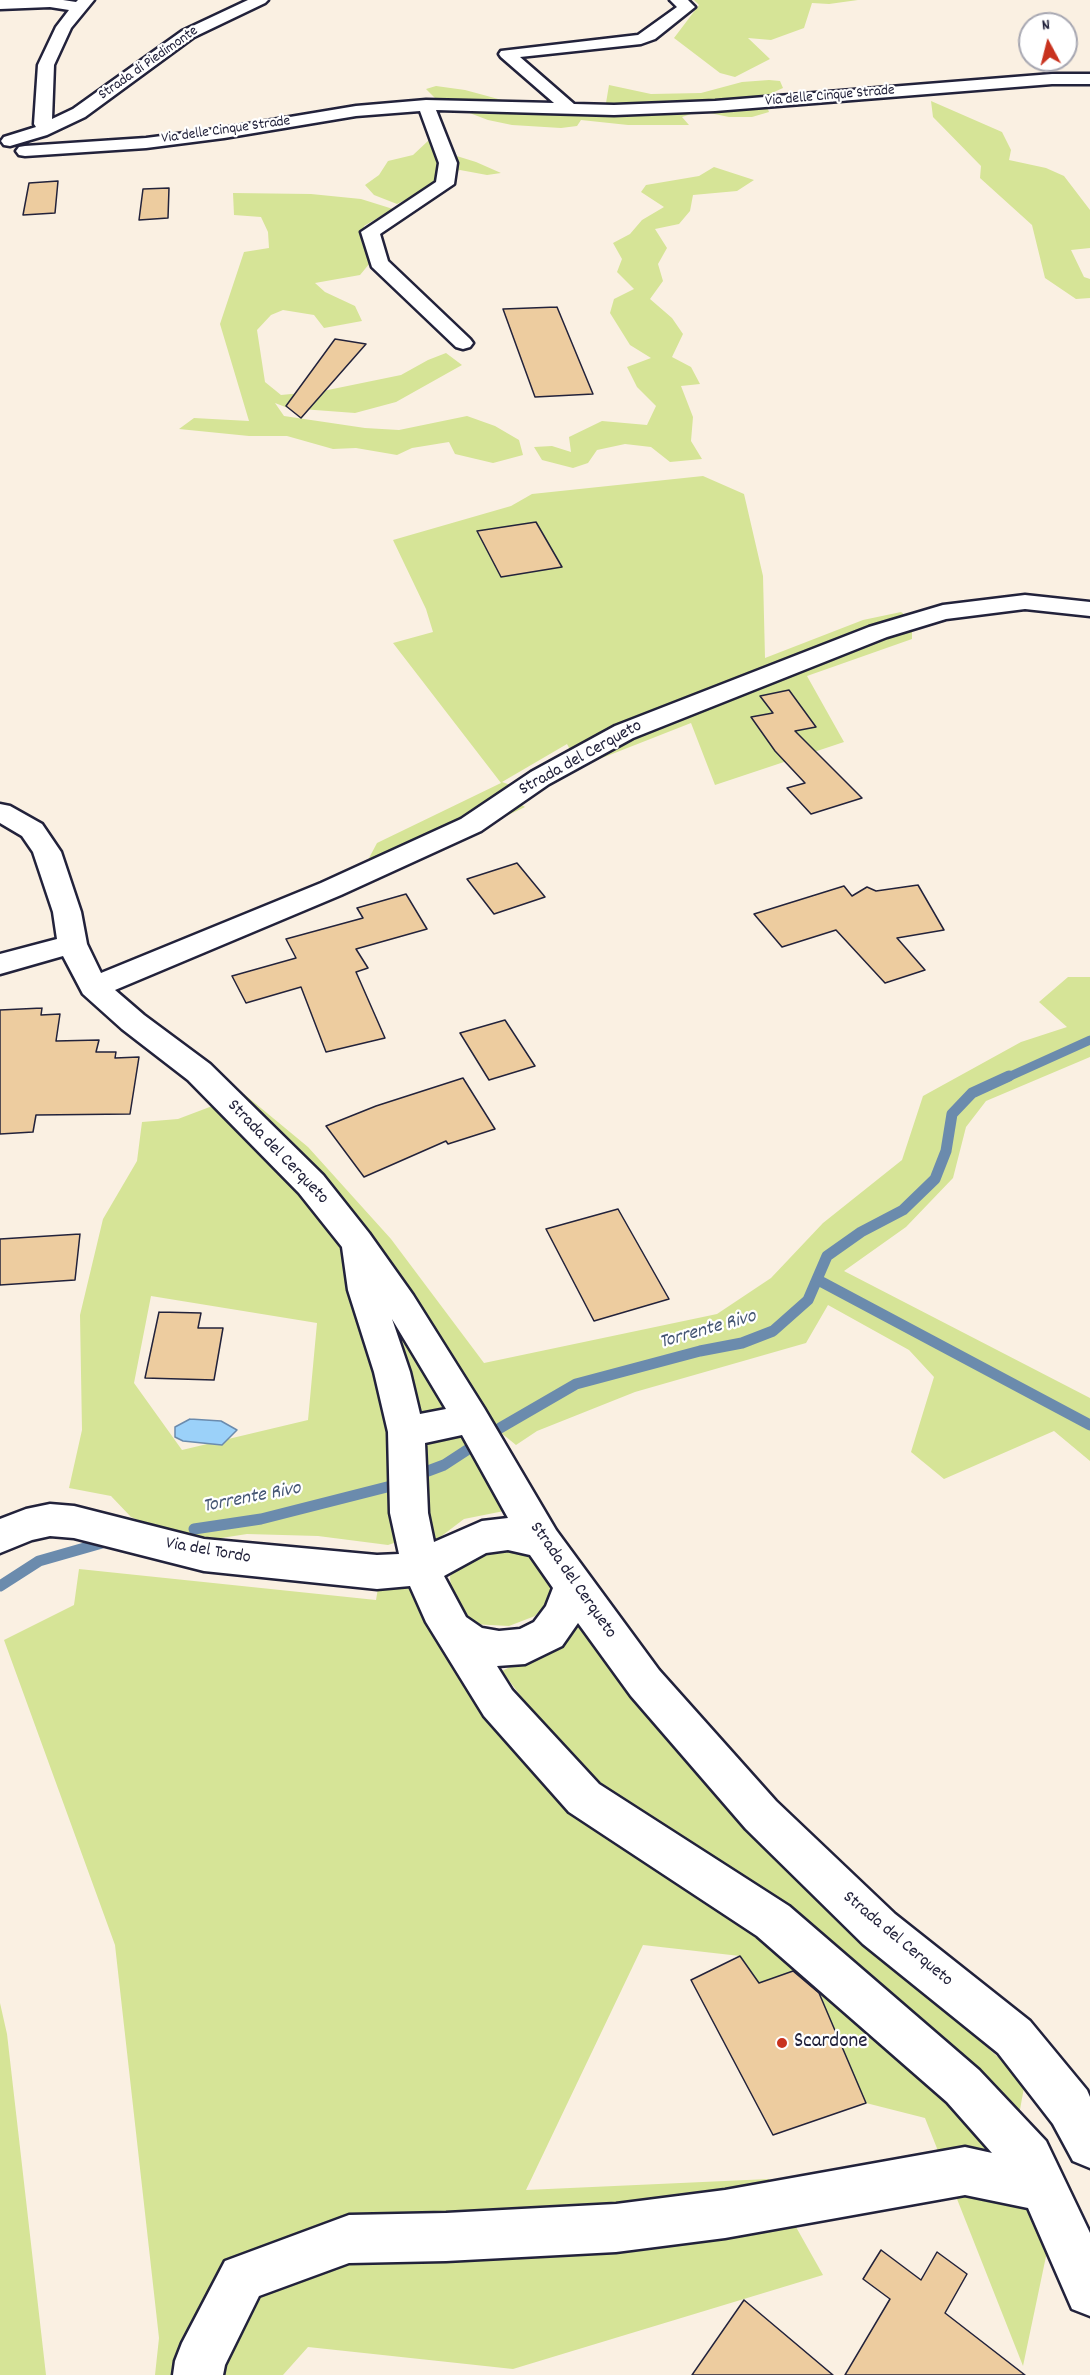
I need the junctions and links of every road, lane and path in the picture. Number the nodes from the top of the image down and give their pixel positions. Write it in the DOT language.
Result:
graph roads {
  1 [pos="260,0"];
  2 [pos="678,0"];
  3 [pos="0,4"];
  4 [pos="83,4"];
  5 [pos="1090,79"];
  6 [pos="426,105"];
  7 [pos="570,109"];
  8 [pos="44,129"];
  9 [pos="2,143"];
  10 [pos="20,153"];
  11 [pos="463,343"];
  12 [pos="1090,609"];
  13 [pos="0,812"];
  14 [pos="0,828"];
  15 [pos="32,830"];
  16 [pos="72,944"];
  17 [pos="0,964"];
  18 [pos="94,987"];
  19 [pos="357,1242"];
  20 [pos="471,1418"];
  21 [pos="406,1432"];
  22 [pos="0,1537"];
  23 [pos="542,1542"];
  24 [pos="422,1569"];
  25 [pos="573,1587"];
  26 [pos="452,1629"];
  27 [pos="1090,2144"];
  28 [pos="1045,2188"];
  29 [pos="1090,2291"];
  30 [pos="198,2375"];
  1 -- 8 [label="street, Strada di Piedimonte"];
  2 -- 7 [label="street"];
  3 -- 4 [label="street"];
  4 -- 8 [label="street"];
  5 -- 7 [label="street, Via delle Cinque Strade"];
  6 -- 7 [label="street, Via delle Cinque Strade"];
  6 -- 10 [label="street, Via delle Cinque Strade"];
  6 -- 11 [label="street"];
  8 -- 9 [label="street, Strada di Piedimonte"];
  8 -- 10 [label="street, Strada di Piedimonte"];
  9 -- 10 [label="street, Via delle Cinque Strade"];
  12 -- 18 [label="street, Strada del Cerqueto"];
  13 -- 15 [label="street, Strada del Cerqueto"];
  14 -- 15 [label="street"];
  15 -- 16 [label="street, Strada del Cerqueto"];
  16 -- 17 [label="street"];
  16 -- 18 [label="street, Strada del Cerqueto"];
  18 -- 19 [label="street, Strada del Cerqueto"];
  19 -- 20 [label="street, Strada del Cerqueto"];
  19 -- 21 [label="street"];
  20 -- 21 [label="street"];
  20 -- 23 [label="street, Strada del Cerqueto"];
  21 -- 24 [label="street"];
  22 -- 24 [label="street, Via del Tordo"];
  23 -- 24 [label="street"];
  23 -- 25 [label="street, Strada del Cerqueto"];
  24 -- 26 [label="street"];
  25 -- 26 [label="street"];
  25 -- 27 [label="street, Strada del Cerqueto"];
  26 -- 28 [label="street"];
  28 -- 29 [label="street"];
  28 -- 30 [label="street"];
}
